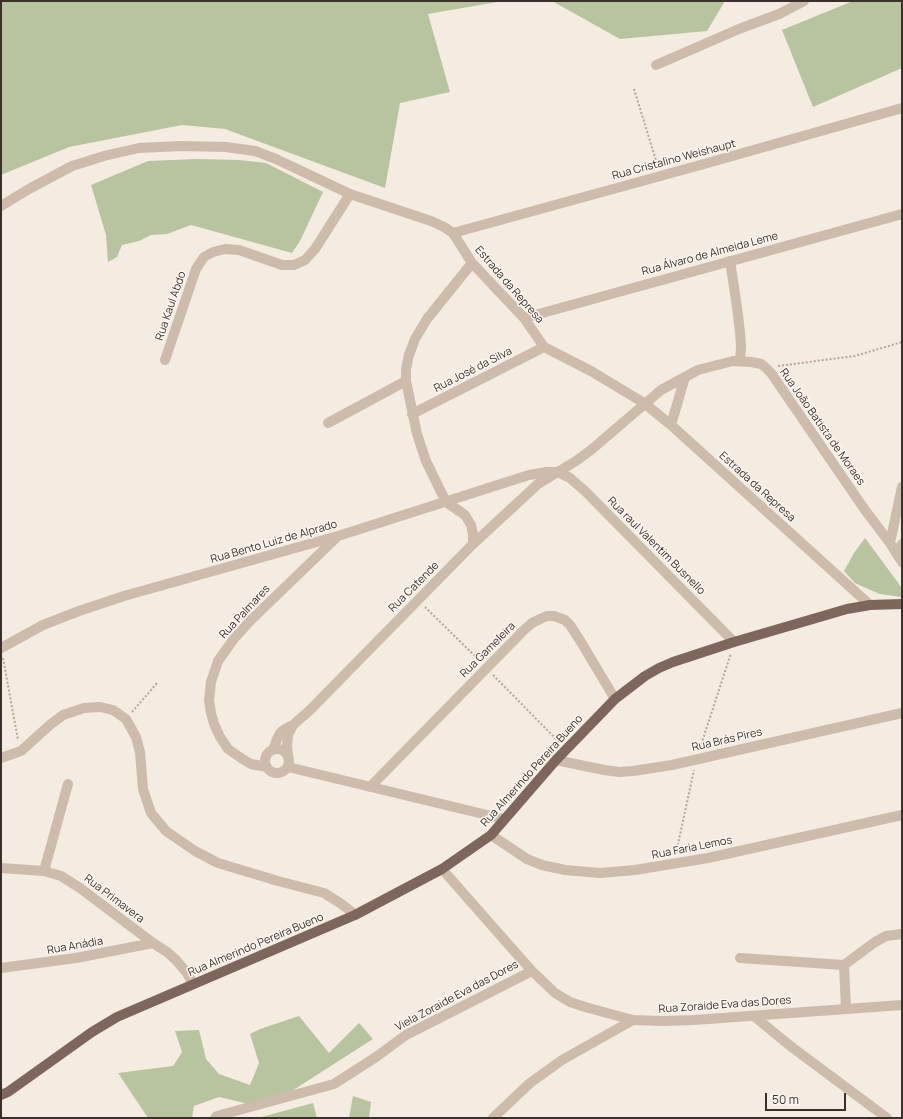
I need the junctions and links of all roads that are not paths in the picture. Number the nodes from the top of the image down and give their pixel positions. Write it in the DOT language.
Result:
graph roads {
  1 [pos="804,1"];
  2 [pos="656,65"];
  3 [pos="902,108"];
  4 [pos="350,194"];
  5 [pos="1,206"];
  6 [pos="902,214"];
  7 [pos="452,233"];
  8 [pos="730,261"];
  9 [pos="472,263"];
  10 [pos="524,318"];
  11 [pos="544,347"];
  12 [pos="165,360"];
  13 [pos="740,361"];
  14 [pos="685,377"];
  15 [pos="406,381"];
  16 [pos="644,403"];
  17 [pos="412,414"];
  18 [pos="328,423"];
  19 [pos="671,425"];
  20 [pos="558,472"];
  21 [pos="902,487"];
  22 [pos="446,502"];
  23 [pos="338,536"];
  24 [pos="890,543"];
  25 [pos="473,544"];
  26 [pos="902,544"];
  27 [pos="896,553"];
  28 [pos="902,562"];
  29 [pos="902,604"];
  30 [pos="870,605"];
  31 [pos="734,642"];
  32 [pos="2,653"];
  33 [pos="615,699"];
  34 [pos="902,713"];
  35 [pos="293,726"];
  36 [pos="273,750"];
  37 [pos="1,758"];
  38 [pos="556,760"];
  39 [pos="288,761"];
  40 [pos="267,767"];
  41 [pos="68,784"];
  42 [pos="370,786"];
  43 [pos="902,815"];
  44 [pos="504,819"];
  45 [pos="491,835"];
  46 [pos="1,868"];
  47 [pos="442,869"];
  48 [pos="44,871"];
  49 [pos="355,915"];
  50 [pos="902,934"];
  51 [pos="153,943"];
  52 [pos="740,958"];
  53 [pos="844,965"];
  54 [pos="1,968"];
  55 [pos="532,971"];
  56 [pos="193,984"];
  57 [pos="902,1005"];
  58 [pos="846,1009"];
  59 [pos="754,1016"];
  60 [pos="633,1020"];
  61 [pos="1,1095"];
  62 [pos="215,1118"];
  63 [pos="493,1118"];
  64 [pos="888,1118"];
  1 -- 2 [label="street"];
  3 -- 7 [label="street, Rua Cristalino Weishaupt"];
  4 -- 5 [label="street, Estrada da Represa"];
  4 -- 7 [label="street, Estrada da Represa"];
  4 -- 12 [label="street, Rua Kaul Abdo"];
  6 -- 8 [label="street, Rua Álvaro de Almeida Leme"];
  7 -- 9 [label="street, Estrada da Represa"];
  8 -- 10 [label="street, Rua Álvaro de Almeida Leme"];
  8 -- 13 [label="street"];
  9 -- 10 [label="street, Estrada da Represa"];
  9 -- 15 [label="street"];
  10 -- 11 [label="street, Estrada da Represa"];
  11 -- 16 [label="street, Estrada da Represa"];
  11 -- 17 [label="street, Rua José da Silva"];
  13 -- 14 [label="street, Rua João Batista de Moraes"];
  13 -- 24 [label="street, Rua João Batista de Moraes"];
  14 -- 16 [label="street, Rua João Batista de Moraes"];
  14 -- 19 [label="street"];
  15 -- 17 [label="street"];
  15 -- 18 [label="street"];
  16 -- 19 [label="street, Estrada da Represa"];
  16 -- 20 [label="street, Rua João Batista de Moraes"];
  17 -- 22 [label="street"];
  19 -- 30 [label="street, Estrada da Represa"];
  20 -- 22 [label="street, Rua Bento Luiz de Alprado"];
  20 -- 25 [label="street, Rua Catende"];
  20 -- 31 [label="street, Rua raul Valentim Busnello"];
  21 -- 24 [label="street"];
  22 -- 23 [label="street, Rua Bento Luiz de Alprado"];
  22 -- 25 [label="street"];
  23 -- 32 [label="street, Rua Bento Luiz de Alprado"];
  23 -- 40 [label="street, Rua Palmares"];
  24 -- 27 [label="street, Rua João Batista de Moraes"];
  25 -- 35 [label="street, Rua Catende"];
  26 -- 27 [label="street"];
  27 -- 28 [label="street, Rua João Batista de Moraes"];
  29 -- 30 [label="main road, Rua Almerindo Pereira Bueno"];
  30 -- 31 [label="main road, Rua Almerindo Pereira Bueno"];
  31 -- 33 [label="main road, Rua Almerindo Pereira Bueno"];
  33 -- 38 [label="main road, Rua Almerindo Pereira Bueno"];
  33 -- 42 [label="street, Rua Gameleira"];
  34 -- 38 [label="street, Rua Brás Pires"];
  35 -- 36 [label="street, Rua Catende"];
  35 -- 39 [label="street, Rua Catende"];
  36 -- 39 [label="street, Rua Palmares"];
  36 -- 40 [label="street"];
  37 -- 49 [label="street"];
  38 -- 44 [label="main road, Rua Almerindo Pereira Bueno"];
  39 -- 40 [label="street, Rua Palmares"];
  39 -- 42 [label="street, Rua Palmares"];
  41 -- 48 [label="street"];
  42 -- 44 [label="street, Rua Palmares"];
  43 -- 45 [label="street, Rua Faria Lemos"];
  44 -- 45 [label="main road, Rua Almerindo Pereira Bueno"];
  45 -- 47 [label="main road, Rua Almerindo Pereira Bueno"];
  46 -- 48 [label="street, Rua Primavera"];
  47 -- 49 [label="main road, Rua Almerindo Pereira Bueno"];
  47 -- 55 [label="street, Rua Zoraide Eva das Dores"];
  48 -- 51 [label="street, Rua Primavera"];
  49 -- 56 [label="main road, Rua Almerindo Pereira Bueno"];
  50 -- 53 [label="street"];
  51 -- 54 [label="street, Rua Anádia"];
  51 -- 56 [label="street, Rua Primavera"];
  52 -- 53 [label="street"];
  53 -- 58 [label="street"];
  55 -- 60 [label="street, Rua Zoraide Eva das Dores"];
  55 -- 62 [label="street, Viela Zoraide Eva das Dores"];
  56 -- 61 [label="main road, Rua Almerindo Pereira Bueno"];
  57 -- 58 [label="street, Rua Zoraide Eva das Dores"];
  58 -- 59 [label="street, Rua Zoraide Eva das Dores"];
  59 -- 60 [label="street, Rua Zoraide Eva das Dores"];
  59 -- 64 [label="street"];
  60 -- 63 [label="street"];
}
